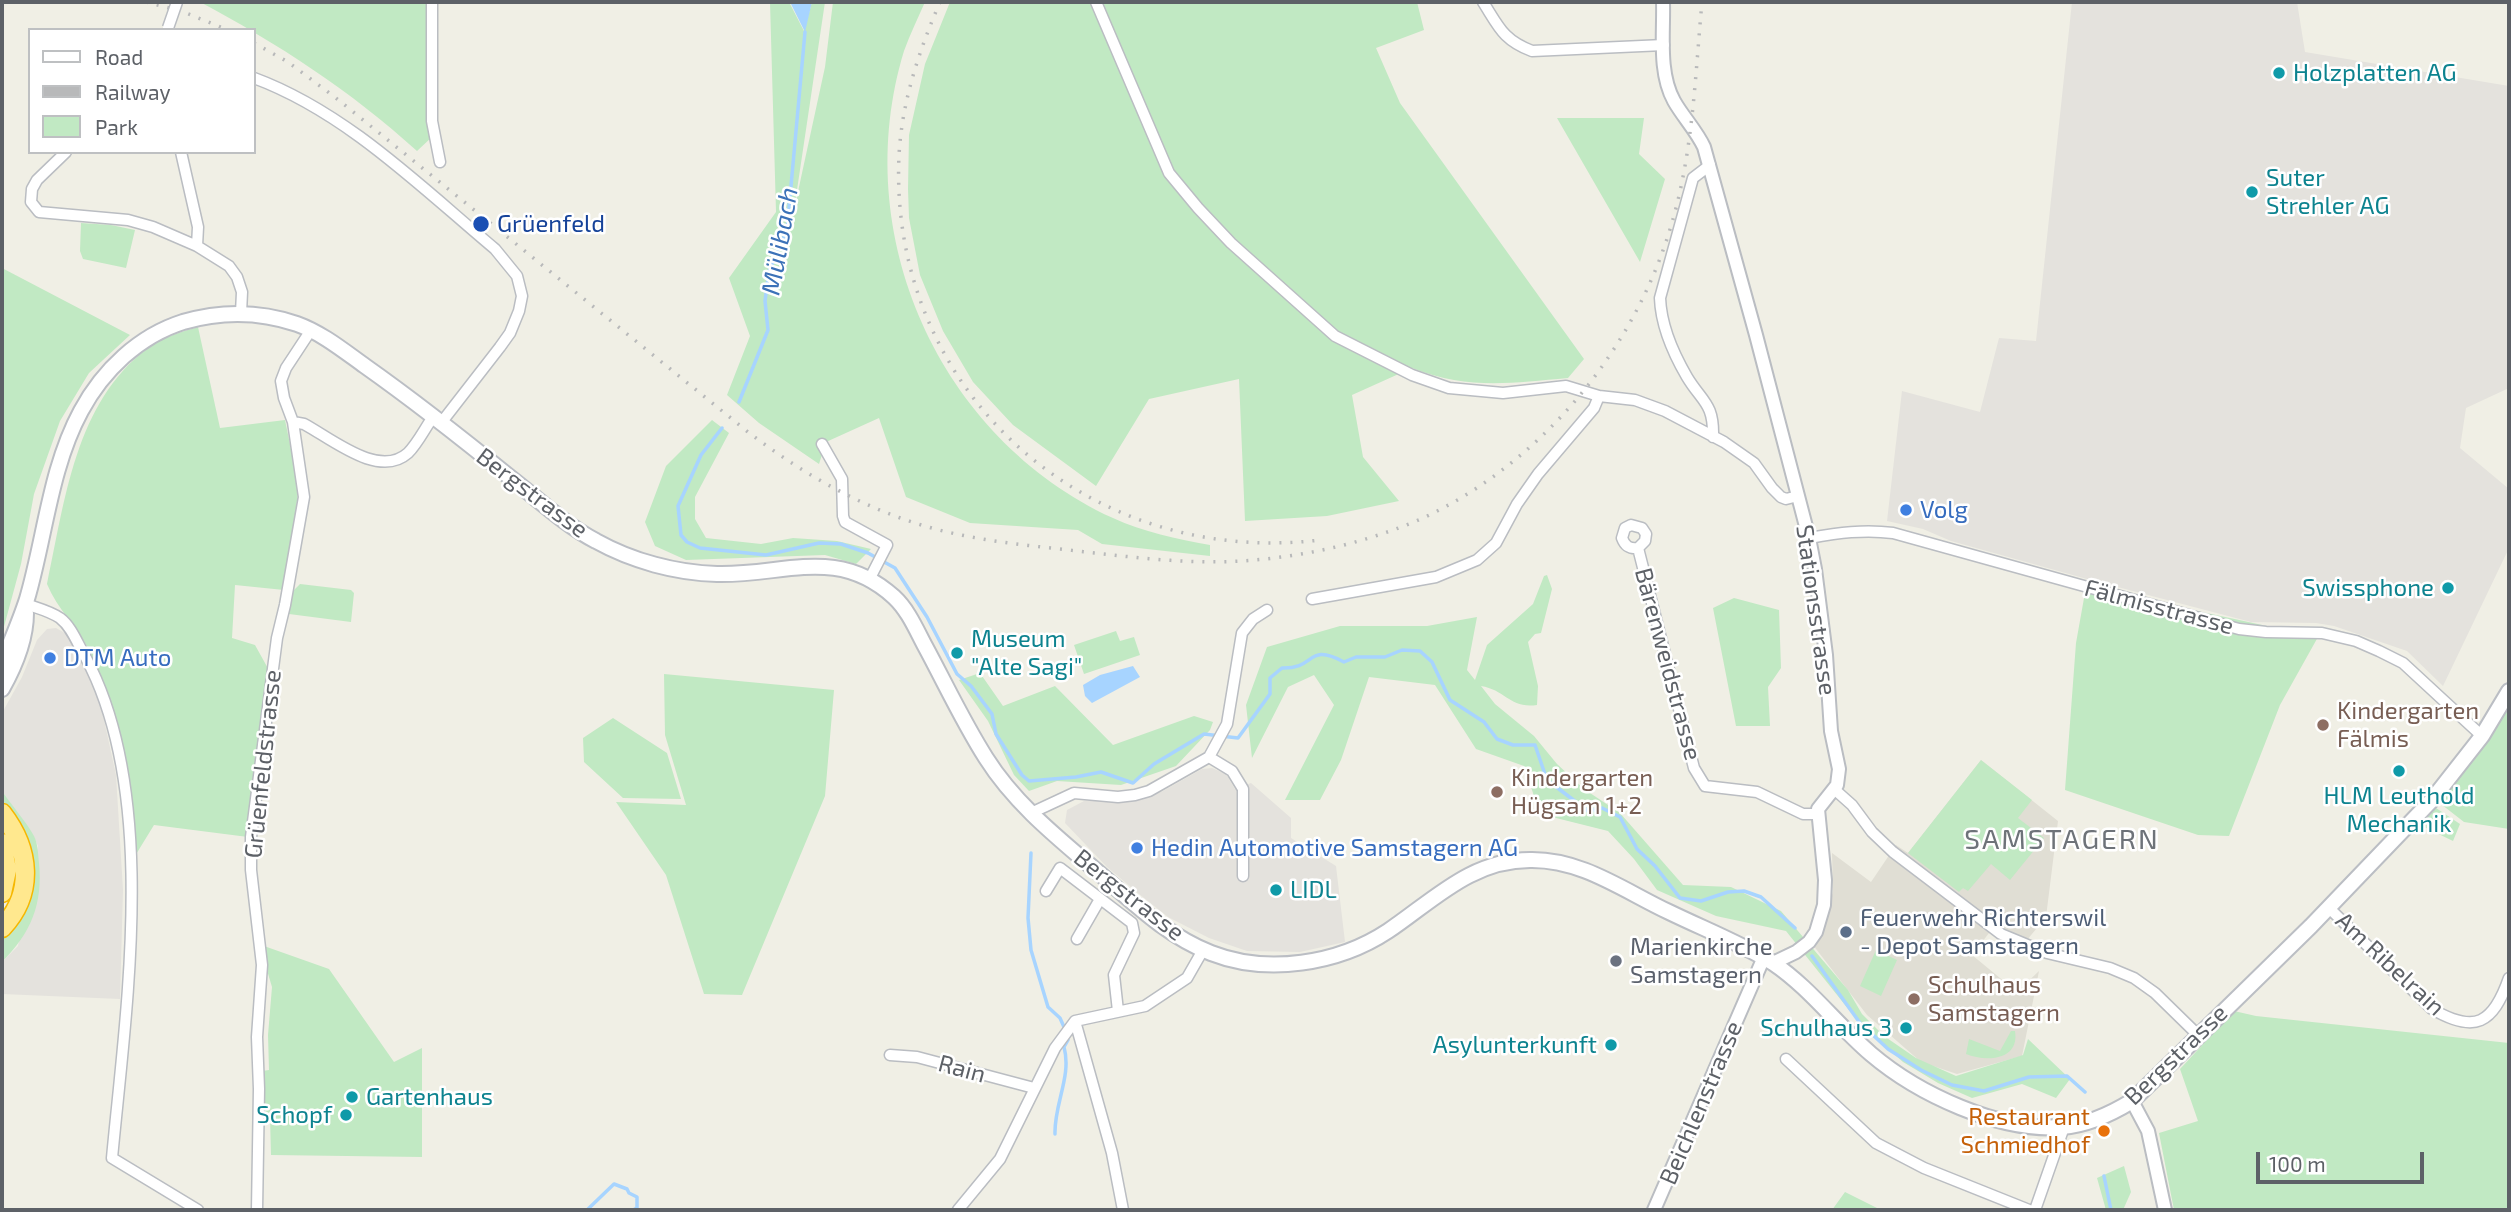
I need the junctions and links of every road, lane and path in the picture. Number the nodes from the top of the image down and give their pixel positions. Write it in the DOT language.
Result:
graph roads {
  1 [pos="177,2"];
  2 [pos="432,2"];
  3 [pos="1096,2"];
  4 [pos="1483,2"];
  5 [pos="1664,2"];
  6 [pos="167,28"];
  7 [pos="1664,45"];
  8 [pos="256,79"];
  9 [pos="64,154"];
  10 [pos="181,154"];
  11 [pos="440,162"];
  12 [pos="1710,165"];
  13 [pos="197,246"];
  14 [pos="241,313"];
  15 [pos="311,330"];
  16 [pos="1599,396"];
  17 [pos="437,420"];
  18 [pos="293,422"];
  19 [pos="1713,437"];
  20 [pos="822,444"];
  21 [pos="1798,496"];
  22 [pos="1809,538"];
  23 [pos="1638,548"];
  24 [pos="869,580"];
  25 [pos="1312,599"];
  26 [pos="26,604"];
  27 [pos="1267,610"];
  28 [pos="2,664"];
  29 [pos="2,690"];
  30 [pos="2509,691"];
  31 [pos="2482,736"];
  32 [pos="1209,757"];
  33 [pos="1834,789"];
  34 [pos="2,813"];
  35 [pos="1031,813"];
  36 [pos="1817,814"];
  37 [pos="2,843"];
  38 [pos="1243,876"];
  39 [pos="1046,891"];
  40 [pos="2,893"];
  41 [pos="1100,899"];
  42 [pos="2329,908"];
  43 [pos="2,928"];
  44 [pos="1077,939"];
  45 [pos="1203,950"];
  46 [pos="1769,960"];
  47 [pos="2509,978"];
  48 [pos="1118,1011"];
  49 [pos="1075,1021"];
  50 [pos="2199,1036"];
  51 [pos="890,1055"];
  52 [pos="1786,1059"];
  53 [pos="1034,1088"];
  54 [pos="2132,1101"];
  55 [pos="2064,1127"];
  56 [pos="198,1210"];
  57 [pos="257,1210"];
  58 [pos="958,1210"];
  59 [pos="1123,1210"];
  60 [pos="1654,1210"];
  61 [pos="2029,1210"];
  62 [pos="2035,1210"];
  63 [pos="2165,1210"];
  1 -- 6 [label="street, bridge"];
  2 -- 11 [label="street"];
  3 -- 16 [label="street"];
  4 -- 7 [label="street"];
  5 -- 7 [label="street, Stationsstrasse"];
  7 -- 12 [label="street, Stationsstrasse"];
  8 -- 17 [label="street"];
  9 -- 13 [label="street"];
  10 -- 13 [label="street"];
  12 -- 19 [label="street"];
  12 -- 21 [label="street, Stationsstrasse"];
  13 -- 14 [label="street"];
  14 -- 15 [label="main road, Bergstrasse"];
  14 -- 26 [label="main road, Bergstrasse"];
  15 -- 17 [label="main road, Bergstrasse"];
  15 -- 18 [label="street, Grüenfeldstrasse"];
  16 -- 19 [label="street"];
  16 -- 25 [label="street"];
  17 -- 18 [label="street"];
  17 -- 24 [label="main road, Bergstrasse"];
  18 -- 57 [label="street, Grüenfeldstrasse"];
  19 -- 21 [label="street"];
  20 -- 24 [label="street"];
  21 -- 22 [label="street, Stationsstrasse"];
  22 -- 31 [label="street, Fälmisstrasse"];
  22 -- 33 [label="street, Stationsstrasse"];
  23 -- 36 [label="street, Bärenweidstrasse"];
  24 -- 35 [label="main road, Bergstrasse"];
  26 -- 28 [label="main road, Bergstrasse"];
  26 -- 29 [label="main road, Bergstrasse"];
  26 -- 56 [label="street"];
  27 -- 32 [label="street"];
  30 -- 31 [label="main road, Bergstrasse"];
  31 -- 42 [label="main road, Bergstrasse"];
  32 -- 35 [label="street"];
  32 -- 38 [label="street"];
  33 -- 36 [label="street"];
  33 -- 50 [label="street"];
  34 -- 43 [label="highway"];
  35 -- 45 [label="main road, Bergstrasse"];
  36 -- 46 [label="street"];
  37 -- 40 [label="highway"];
  39 -- 41 [label="street"];
  41 -- 44 [label="street"];
  41 -- 48 [label="street"];
  42 -- 47 [label="street, Am Ribelrain"];
  42 -- 50 [label="main road, Bergstrasse"];
  45 -- 46 [label="main road, Bergstrasse"];
  45 -- 48 [label="street"];
  46 -- 55 [label="main road, Bergstrasse"];
  46 -- 60 [label="street, Beichlenstrasse"];
  48 -- 49 [label="street"];
  49 -- 53 [label="street"];
  49 -- 59 [label="street"];
  50 -- 54 [label="main road, Bergstrasse"];
  51 -- 53 [label="street, Rain"];
  52 -- 61 [label="street"];
  53 -- 58 [label="street"];
  54 -- 55 [label="main road, Bergstrasse"];
  54 -- 63 [label="street"];
  55 -- 62 [label="street"];
}
